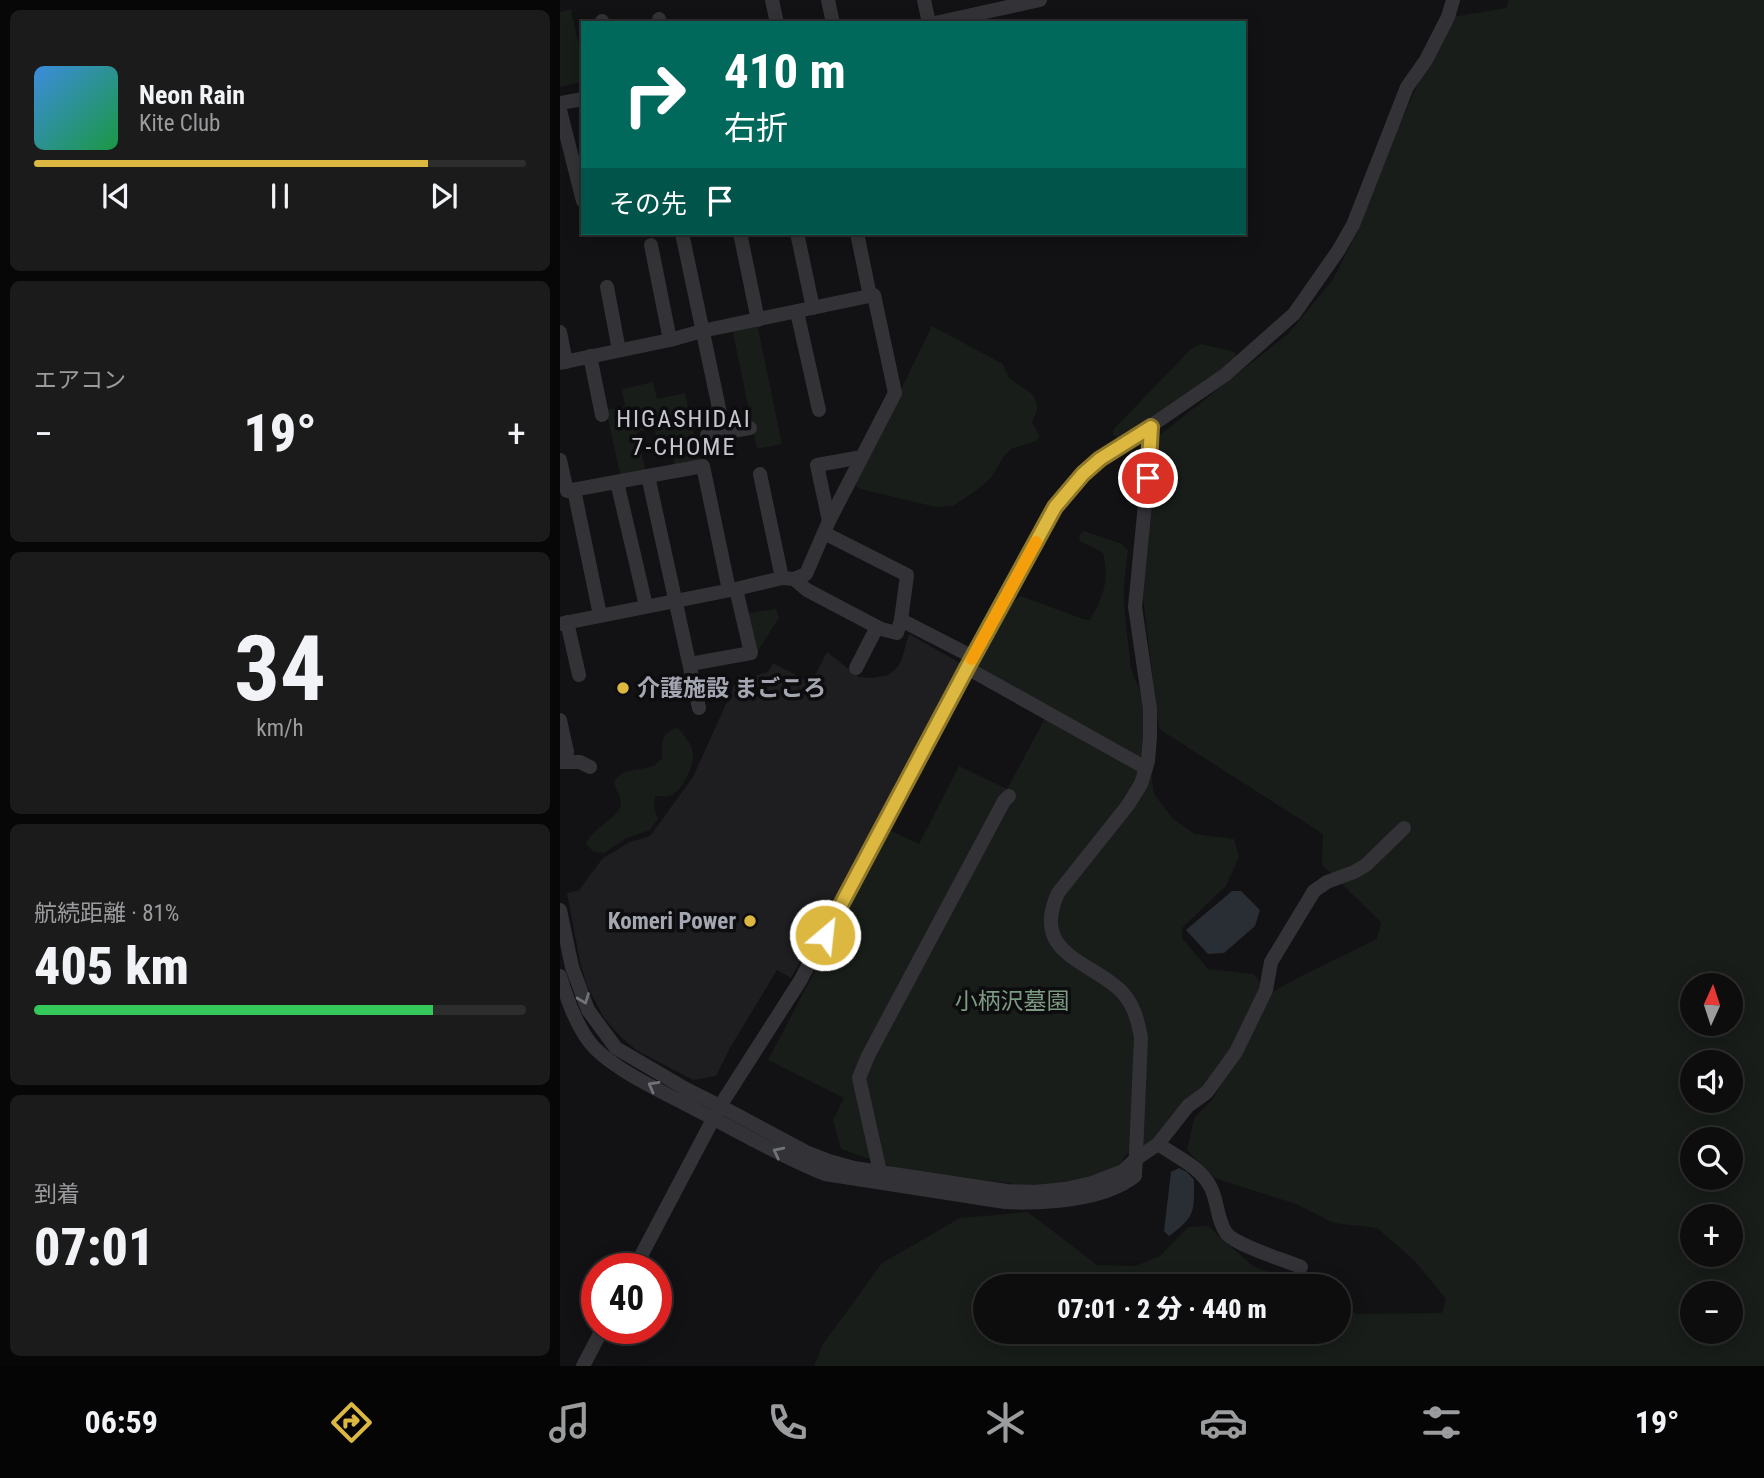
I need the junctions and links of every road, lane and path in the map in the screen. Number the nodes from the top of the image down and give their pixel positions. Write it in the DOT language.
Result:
graph roads {
  1 [pos="772,0"];
  2 [pos="828,0"];
  3 [pos="924,0"];
  4 [pos="1040,0"];
  5 [pos="1453,0"];
  6 [pos="992,5"];
  7 [pos="777,21"];
  8 [pos="833,21"];
  9 [pos="929,21"];
  10 [pos="941,21"];
  11 [pos="581,99"];
  12 [pos="560,103"];
  13 [pos="560,110"];
  14 [pos="581,193"];
  15 [pos="681,235"];
  16 [pos="740,235"];
  17 [pos="797,235"];
  18 [pos="857,235"];
  19 [pos="650,245"];
  20 [pos="607,287"];
  21 [pos="870,296"];
  22 [pos="813,309"];
  23 [pos="797,312"];
  24 [pos="758,320"];
  25 [pos="702,331"];
  26 [pos="560,332"];
  27 [pos="670,340"];
  28 [pos="619,350"];
  29 [pos="590,356"];
  30 [pos="563,363"];
  31 [pos="819,410"];
  32 [pos="602,415"];
  33 [pos="1151,427"];
  34 [pos="750,428"];
  35 [pos="724,432"];
  36 [pos="707,435"];
  37 [pos="862,457"];
  38 [pos="560,460"];
  39 [pos="760,474"];
  40 [pos="648,476"];
  41 [pos="617,482"];
  42 [pos="573,490"];
  43 [pos="826,527"];
  44 [pos="788,578"];
  45 [pos="732,590"];
  46 [pos="676,600"];
  47 [pos="646,606"];
  48 [pos="600,615"];
  49 [pos="901,620"];
  50 [pos="563,623"];
  51 [pos="877,627"];
  52 [pos="970,663"];
  53 [pos="690,664"];
  54 [pos="856,668"];
  55 [pos="579,675"];
  56 [pos="699,708"];
  57 [pos="560,720"];
  58 [pos="561,762"];
  59 [pos="590,767"];
  60 [pos="1146,768"];
  61 [pos="1009,796"];
  62 [pos="1404,828"];
  63 [pos="560,910"];
  64 [pos="560,976"];
  65 [pos="716,1112"];
  66 [pos="1158,1144"];
  67 [pos="1136,1159"];
  68 [pos="880,1178"];
  69 [pos="642,1253"];
  70 [pos="1301,1267"];
  71 [pos="595,1344"];
  72 [pos="583,1366"];
  1 -- 7 [label="street"];
  2 -- 8 [label="street"];
  3 -- 9 [label="street"];
  4 -- 6 [label="street"];
  5 -- 33 [label="street"];
  6 -- 10 [label="street"];
  11 -- 12 [label="street"];
  13 -- 14 [label="street"];
  15 -- 25 [label="street"];
  16 -- 24 [label="street"];
  17 -- 22 [label="street"];
  18 -- 21 [label="street"];
  19 -- 27 [label="street"];
  20 -- 28 [label="street"];
  21 -- 22 [label="street"];
  21 -- 37 [label="street"];
  22 -- 23 [label="street"];
  23 -- 24 [label="street"];
  23 -- 31 [label="street"];
  24 -- 25 [label="street"];
  25 -- 27 [label="street"];
  25 -- 35 [label="street"];
  26 -- 30 [label="street"];
  27 -- 28 [label="street"];
  28 -- 29 [label="street"];
  29 -- 30 [label="street"];
  29 -- 32 [label="street"];
  33 -- 52 [label="street"];
  33 -- 60 [label="street"];
  34 -- 35 [label="street"];
  35 -- 36 [label="street"];
  37 -- 43 [label="street"];
  37 -- 43 [label="street"];
  38 -- 42 [label="street"];
  39 -- 44 [label="street"];
  40 -- 41 [label="street"];
  40 -- 45 [label="street"];
  40 -- 46 [label="street"];
  41 -- 42 [label="street"];
  41 -- 47 [label="street"];
  42 -- 48 [label="street"];
  43 -- 44 [label="street"];
  43 -- 49 [label="street"];
  44 -- 45 [label="street"];
  44 -- 51 [label="street"];
  45 -- 46 [label="street"];
  45 -- 53 [label="street"];
  46 -- 47 [label="street"];
  46 -- 53 [label="street"];
  47 -- 48 [label="street"];
  48 -- 50 [label="street"];
  49 -- 51 [label="street"];
  49 -- 52 [label="street"];
  50 -- 55 [label="street"];
  51 -- 54 [label="street"];
  52 -- 60 [label="street"];
  52 -- 65 [label="street"];
  53 -- 56 [label="street"];
  57 -- 58 [label="street"];
  58 -- 59 [label="street"];
  60 -- 67 [label="street"];
  61 -- 68 [label="street"];
  62 -- 66 [label="street"];
  63 -- 65 [label="street, one-way"];
  65 -- 64 [label="street, one-way"];
  65 -- 68 [label="street"];
  65 -- 69 [label="street"];
  66 -- 67 [label="street"];
  66 -- 70 [label="street"];
  67 -- 68 [label="street"];
  71 -- 72 [label="street"];
}
